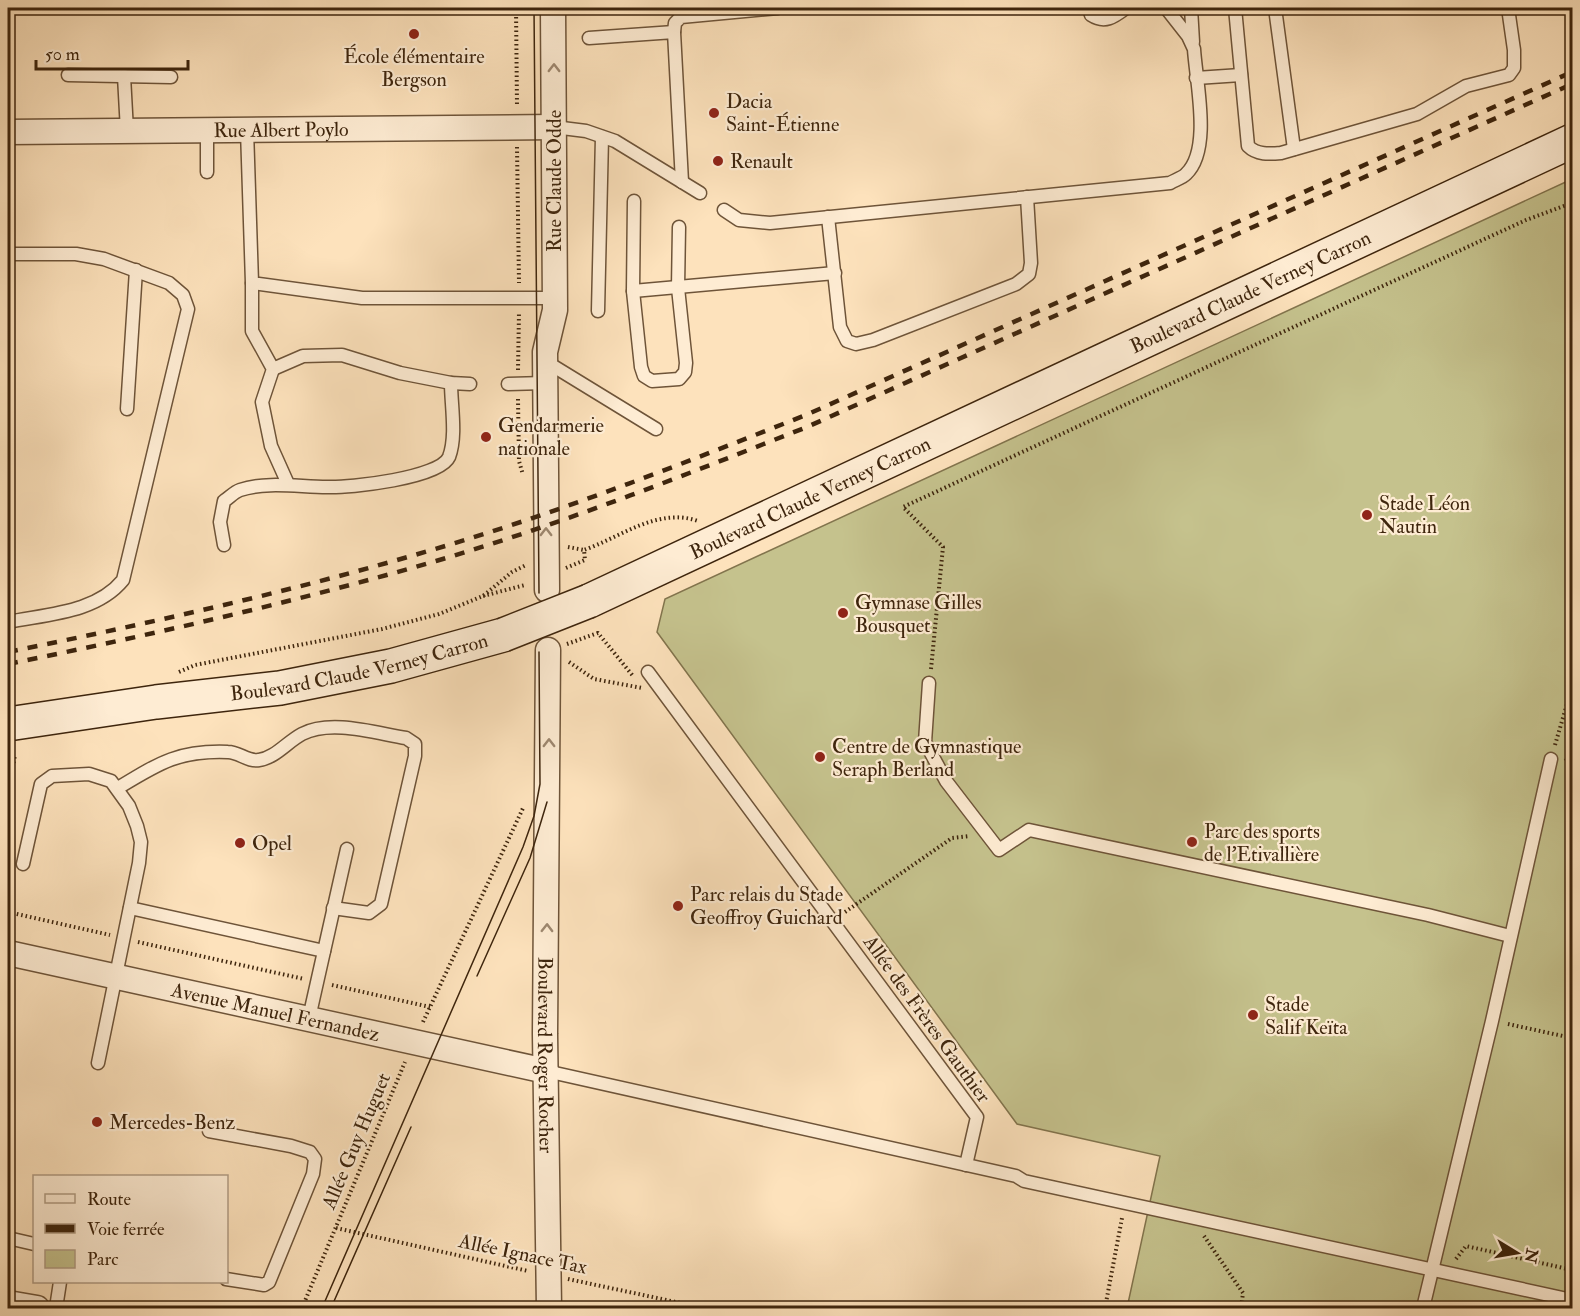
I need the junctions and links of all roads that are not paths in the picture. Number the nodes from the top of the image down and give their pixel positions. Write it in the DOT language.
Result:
graph roads {
  1 [pos="553,8"];
  2 [pos="778,8"];
  3 [pos="1089,8"];
  4 [pos="1126,8"];
  5 [pos="1166,8"];
  6 [pos="1191,8"];
  7 [pos="1235,8"];
  8 [pos="1275,8"];
  9 [pos="1508,8"];
  10 [pos="674,32"];
  11 [pos="589,38"];
  12 [pos="1194,49"];
  13 [pos="68,75"];
  14 [pos="1241,75"];
  15 [pos="124,76"];
  16 [pos="171,77"];
  17 [pos="1196,78"];
  18 [pos="554,127"];
  19 [pos="207,130"];
  20 [pos="247,130"];
  21 [pos="126,131"];
  22 [pos="8,132"];
  23 [pos="602,137"];
  24 [pos="1572,141"];
  25 [pos="1294,149"];
  26 [pos="207,172"];
  27 [pos="682,182"];
  28 [pos="700,193"];
  29 [pos="1027,197"];
  30 [pos="634,201"];
  31 [pos="724,210"];
  32 [pos="828,217"];
  33 [pos="679,227"];
  34 [pos="8,254"];
  35 [pos="136,270"];
  36 [pos="835,273"];
  37 [pos="252,284"];
  38 [pos="678,288"];
  39 [pos="633,291"];
  40 [pos="555,297"];
  41 [pos="598,311"];
  42 [pos="545,365"];
  43 [pos="273,369"];
  44 [pos="451,383"];
  45 [pos="470,384"];
  46 [pos="508,384"];
  47 [pos="127,409"];
  48 [pos="656,429"];
  49 [pos="288,484"];
  50 [pos="224,544"];
  51 [pos="547,586"];
  52 [pos="8,622"];
  53 [pos="558,652"];
  54 [pos="648,672"];
  55 [pos="929,683"];
  56 [pos="8,724"];
  57 [pos="1551,759"];
  58 [pos="118,789"];
  59 [pos="347,849"];
  60 [pos="23,864"];
  61 [pos="130,908"];
  62 [pos="333,908"];
  63 [pos="1510,936"];
  64 [pos="324,951"];
  65 [pos="8,953"];
  66 [pos="115,976"];
  67 [pos="309,1018"];
  68 [pos="98,1063"];
  69 [pos="546,1071"];
  70 [pos="209,1131"];
  71 [pos="966,1165"];
  72 [pos="8,1238"];
  73 [pos="33,1244"];
  74 [pos="1440,1270"];
  75 [pos="228,1279"];
  76 [pos="60,1283"];
  77 [pos="1572,1300"];
  78 [pos="8,1303"];
  79 [pos="37,1308"];
  80 [pos="56,1308"];
  81 [pos="549,1308"];
  82 [pos="1423,1308"];
  18 -- 1 [label="street, Rue Claude Odde, one-way"];
  2 -- 10 [label="lane"];
  3 -- 4 [label="lane"];
  5 -- 12 [label="lane"];
  6 -- 12 [label="lane"];
  7 -- 14 [label="lane"];
  8 -- 25 [label="lane"];
  9 -- 25 [label="lane"];
  10 -- 11 [label="lane"];
  10 -- 27 [label="lane"];
  12 -- 17 [label="lane"];
  13 -- 15 [label="lane"];
  14 -- 17 [label="lane"];
  14 -- 25 [label="lane"];
  15 -- 16 [label="lane"];
  15 -- 21 [label="lane"];
  17 -- 29 [label="lane"];
  18 -- 20 [label="street, Rue Albert Poylo"];
  18 -- 23 [label="lane"];
  18 -- 40 [label="street, Rue Claude Odde"];
  19 -- 20 [label="street, Rue Albert Poylo"];
  19 -- 21 [label="street, Rue Albert Poylo"];
  19 -- 26 [label="lane"];
  20 -- 37 [label="lane"];
  21 -- 22 [label="street, Rue Albert Poylo"];
  23 -- 27 [label="lane"];
  23 -- 41 [label="lane"];
  24 -- 56 [label="main road, Boulevard Claude Verney Carron, bridge"];
  27 -- 28 [label="lane"];
  29 -- 32 [label="lane"];
  29 -- 36 [label="lane"];
  30 -- 39 [label="lane"];
  31 -- 32 [label="lane"];
  32 -- 36 [label="lane"];
  33 -- 38 [label="lane"];
  34 -- 35 [label="lane"];
  35 -- 47 [label="lane"];
  35 -- 52 [label="lane"];
  36 -- 38 [label="lane"];
  37 -- 40 [label="lane"];
  37 -- 43 [label="lane"];
  38 -- 39 [label="lane"];
  38 -- 39 [label="lane"];
  40 -- 42 [label="street, Rue Claude Odde"];
  42 -- 46 [label="lane"];
  42 -- 48 [label="lane"];
  51 -- 42 [label="street, Rue Claude Odde, one-way"];
  43 -- 44 [label="lane"];
  43 -- 49 [label="lane"];
  44 -- 45 [label="lane"];
  44 -- 49 [label="lane"];
  49 -- 50 [label="lane"];
  69 -- 53 [label="street, Boulevard Roger Rocher, one-way"];
  54 -- 71 [label="lane, Allée des Frères Gauthier"];
  55 -- 63 [label="lane"];
  57 -- 63 [label="lane"];
  58 -- 60 [label="lane"];
  58 -- 61 [label="lane"];
  58 -- 62 [label="lane"];
  59 -- 62 [label="lane"];
  61 -- 64 [label="lane"];
  61 -- 66 [label="lane"];
  62 -- 64 [label="lane"];
  63 -- 74 [label="lane"];
  64 -- 67 [label="lane"];
  65 -- 66 [label="street, Avenue Manuel Fernandez"];
  66 -- 67 [label="street, Avenue Manuel Fernandez"];
  66 -- 68 [label="lane"];
  67 -- 69 [label="street, Avenue Manuel Fernandez"];
  69 -- 71 [label="lane"];
  69 -- 81 [label="street, Boulevard Roger Rocher"];
  70 -- 75 [label="lane"];
  71 -- 74 [label="lane"];
  72 -- 73 [label="lane"];
  74 -- 77 [label="lane"];
  74 -- 82 [label="lane"];
  76 -- 80 [label="lane"];
  78 -- 79 [label="street"];
}
